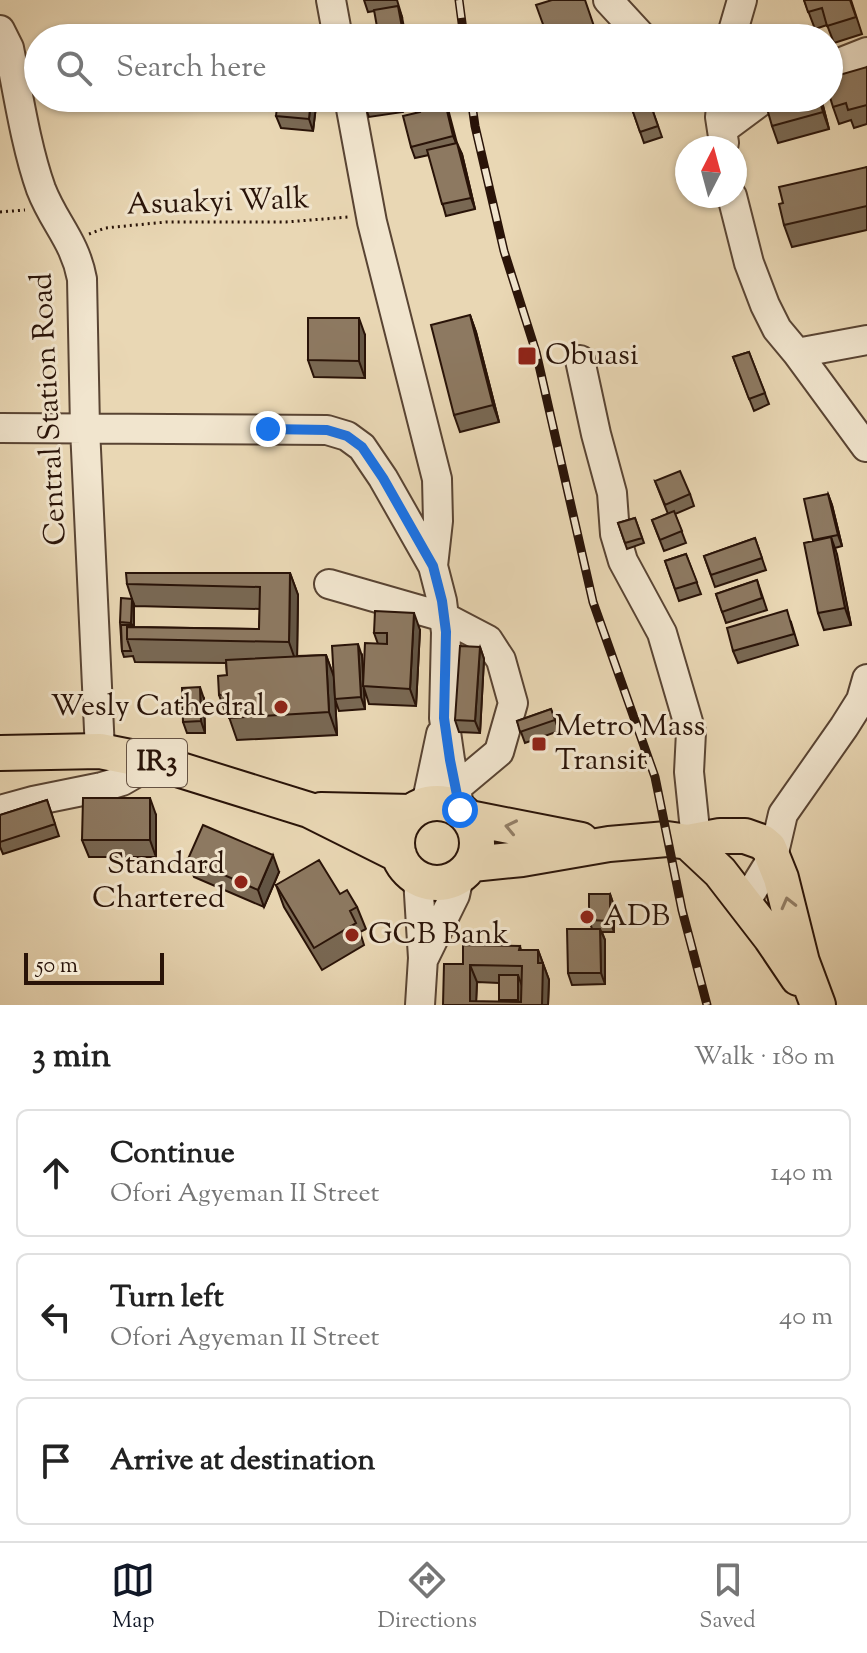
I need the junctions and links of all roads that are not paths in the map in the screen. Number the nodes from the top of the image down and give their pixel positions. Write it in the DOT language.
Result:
graph roads {
  1 [pos="331,0"];
  2 [pos="608,0"];
  3 [pos="742,0"];
  4 [pos="335,24"];
  5 [pos="630,24"];
  6 [pos="735,24"];
  7 [pos="0,30"];
  8 [pos="867,52"];
  9 [pos="843,61"];
  10 [pos="352,112"];
  11 [pos="735,208"];
  12 [pos="867,340"];
  13 [pos="797,353"];
  14 [pos="580,360"];
  15 [pos="0,428"];
  16 [pos="85,428"];
  17 [pos="867,451"];
  18 [pos="433,566"];
  19 [pos="329,584"];
  20 [pos="444,617"];
  21 [pos="867,679"];
  22 [pos="444,718"];
  23 [pos="100,751"];
  24 [pos="0,753"];
  25 [pos="155,762"];
  26 [pos="462,805"];
  27 [pos="419,809"];
  28 [pos="0,810"];
  29 [pos="309,810"];
  30 [pos="783,814"];
  31 [pos="745,836"];
  32 [pos="692,841"];
  33 [pos="609,844"];
  34 [pos="773,857"];
  35 [pos="409,866"];
  36 [pos="466,870"];
  37 [pos="720,872"];
  38 [pos="744,904"];
  39 [pos="423,958"];
  40 [pos="420,1005"];
  41 [pos="817,1005"];
  1 -- 4 [label="street"];
  2 -- 5 [label="street"];
  3 -- 6 [label="street"];
  7 -- 16 [label="street, Central Station Road"];
  8 -- 9 [label="street"];
  10 -- 18 [label="street"];
  11 -- 13 [label="street"];
  12 -- 13 [label="street"];
  13 -- 17 [label="street"];
  14 -- 32 [label="street"];
  15 -- 16 [label="street"];
  16 -- 18 [label="street"];
  16 -- 23 [label="street, Central Station Road"];
  18 -- 20 [label="street"];
  19 -- 20 [label="street"];
  20 -- 22 [label="street"];
  20 -- 26 [label="street"];
  21 -- 30 [label="street"];
  22 -- 26 [label="street"];
  22 -- 27 [label="street"];
  23 -- 24 [label="main road, IR3"];
  23 -- 25 [label="main road, IR3"];
  25 -- 28 [label="street"];
  25 -- 29 [label="main road, IR3"];
  26 -- 27 [label="main road, IR3"];
  33 -- 26 [label="main road, IR3, one-way"];
  26 -- 36 [label="main road"];
  27 -- 29 [label="main road, IR3"];
  27 -- 35 [label="main road"];
  29 -- 35 [label="main road, IR3"];
  30 -- 31 [label="street"];
  30 -- 34 [label="street"];
  31 -- 32 [label="main road, IR3"];
  31 -- 34 [label="main road"];
  31 -- 37 [label="street"];
  32 -- 33 [label="main road, IR3"];
  32 -- 37 [label="main road"];
  33 -- 36 [label="main road, IR3"];
  34 -- 38 [label="street"];
  41 -- 34 [label="main road, one-way"];
  35 -- 36 [label="main road, IR3"];
  35 -- 39 [label="street"];
  36 -- 39 [label="street"];
  37 -- 38 [label="main road"];
  38 -- 41 [label="main road"];
  39 -- 40 [label="street"];
}
